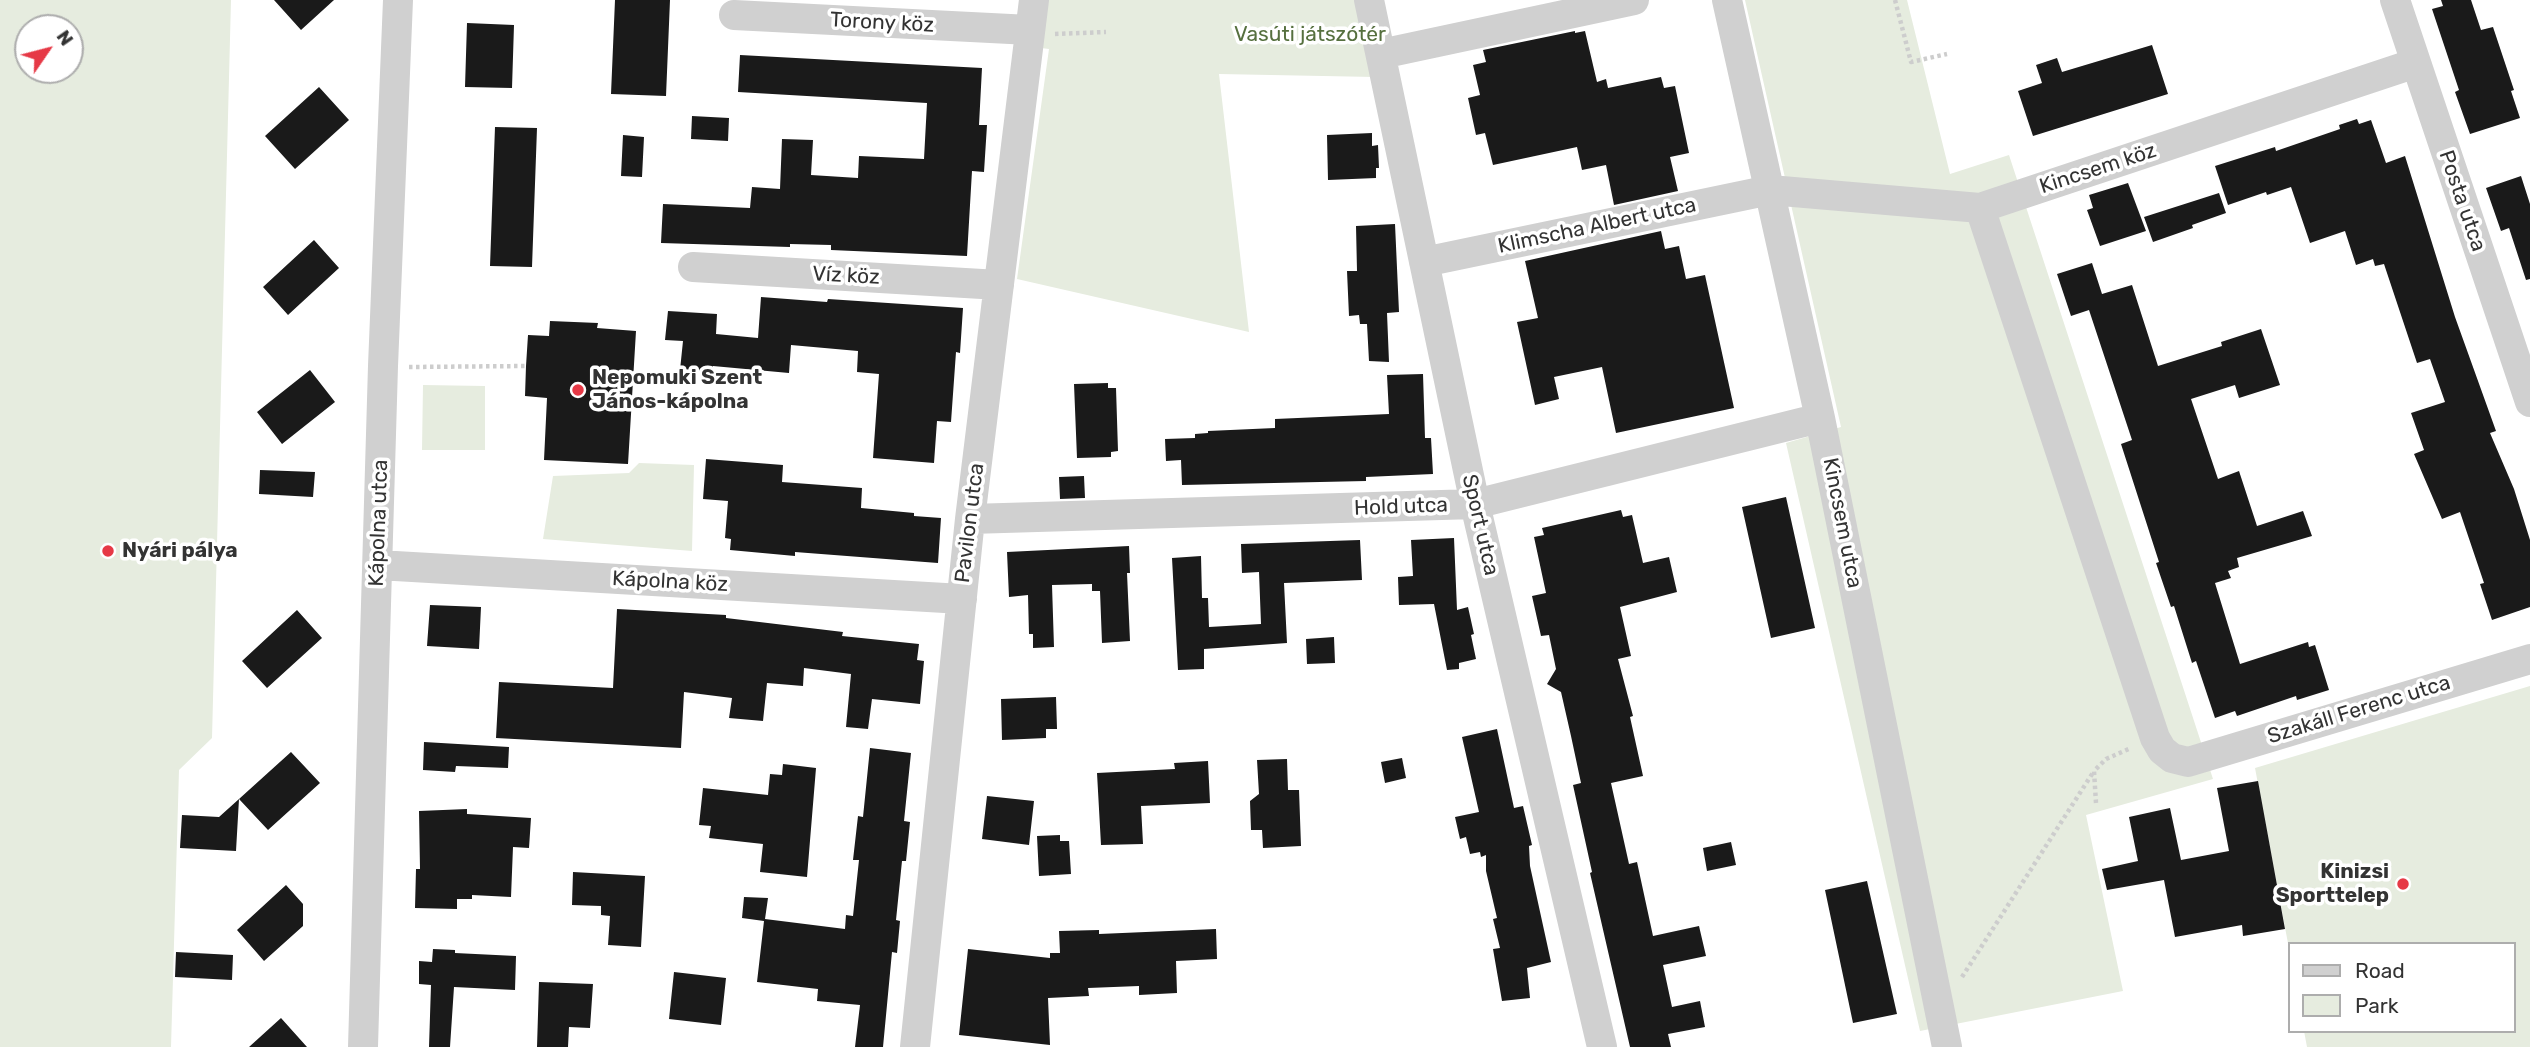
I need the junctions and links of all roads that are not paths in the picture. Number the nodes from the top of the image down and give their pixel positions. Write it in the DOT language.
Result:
graph roads {
  1 [pos="398,0"];
  2 [pos="1034,0"];
  3 [pos="1369,0"];
  4 [pos="1634,0"];
  5 [pos="1727,0"];
  6 [pos="2395,0"];
  7 [pos="734,16"];
  8 [pos="1030,30"];
  9 [pos="1381,54"];
  10 [pos="2416,63"];
  11 [pos="1770,190"];
  12 [pos="1980,208"];
  13 [pos="1424,262"];
  14 [pos="693,267"];
  15 [pos="999,285"];
  16 [pos="2530,402"];
  17 [pos="1821,418"];
  18 [pos="1475,504"];
  19 [pos="970,519"];
  20 [pos="378,565"];
  21 [pos="962,599"];
  22 [pos="2530,659"];
  23 [pos="363,1047"];
  24 [pos="915,1047"];
  25 [pos="1602,1047"];
  26 [pos="1947,1047"];
  1 -- 20 [label="street, Kápolna utca"];
  2 -- 8 [label="street, Pavilon utca"];
  3 -- 9 [label="street, Sport utca"];
  4 -- 9 [label="street"];
  5 -- 11 [label="street, Kincsem utca"];
  6 -- 10 [label="street, Posta utca"];
  7 -- 8 [label="street, Torony köz"];
  8 -- 15 [label="street, Pavilon utca"];
  9 -- 13 [label="street, Sport utca"];
  10 -- 12 [label="street, Kincsem köz"];
  10 -- 16 [label="street, Posta utca"];
  11 -- 12 [label="street, Kincsem köz"];
  11 -- 13 [label="street, Klimscha Albert utca"];
  11 -- 17 [label="street, Kincsem utca"];
  12 -- 22 [label="street, Szakáll Ferenc utca"];
  13 -- 18 [label="street, Sport utca"];
  14 -- 15 [label="street, Víz köz"];
  15 -- 19 [label="street, Pavilon utca"];
  17 -- 18 [label="street, Hold utca"];
  17 -- 26 [label="street, Kincsem utca"];
  18 -- 19 [label="street, Hold utca"];
  18 -- 25 [label="street, Sport utca"];
  19 -- 21 [label="street, Pavilon utca"];
  20 -- 21 [label="street, Kápolna köz"];
  20 -- 23 [label="street, Kápolna utca"];
  21 -- 24 [label="street, Pavilon utca"];
}
